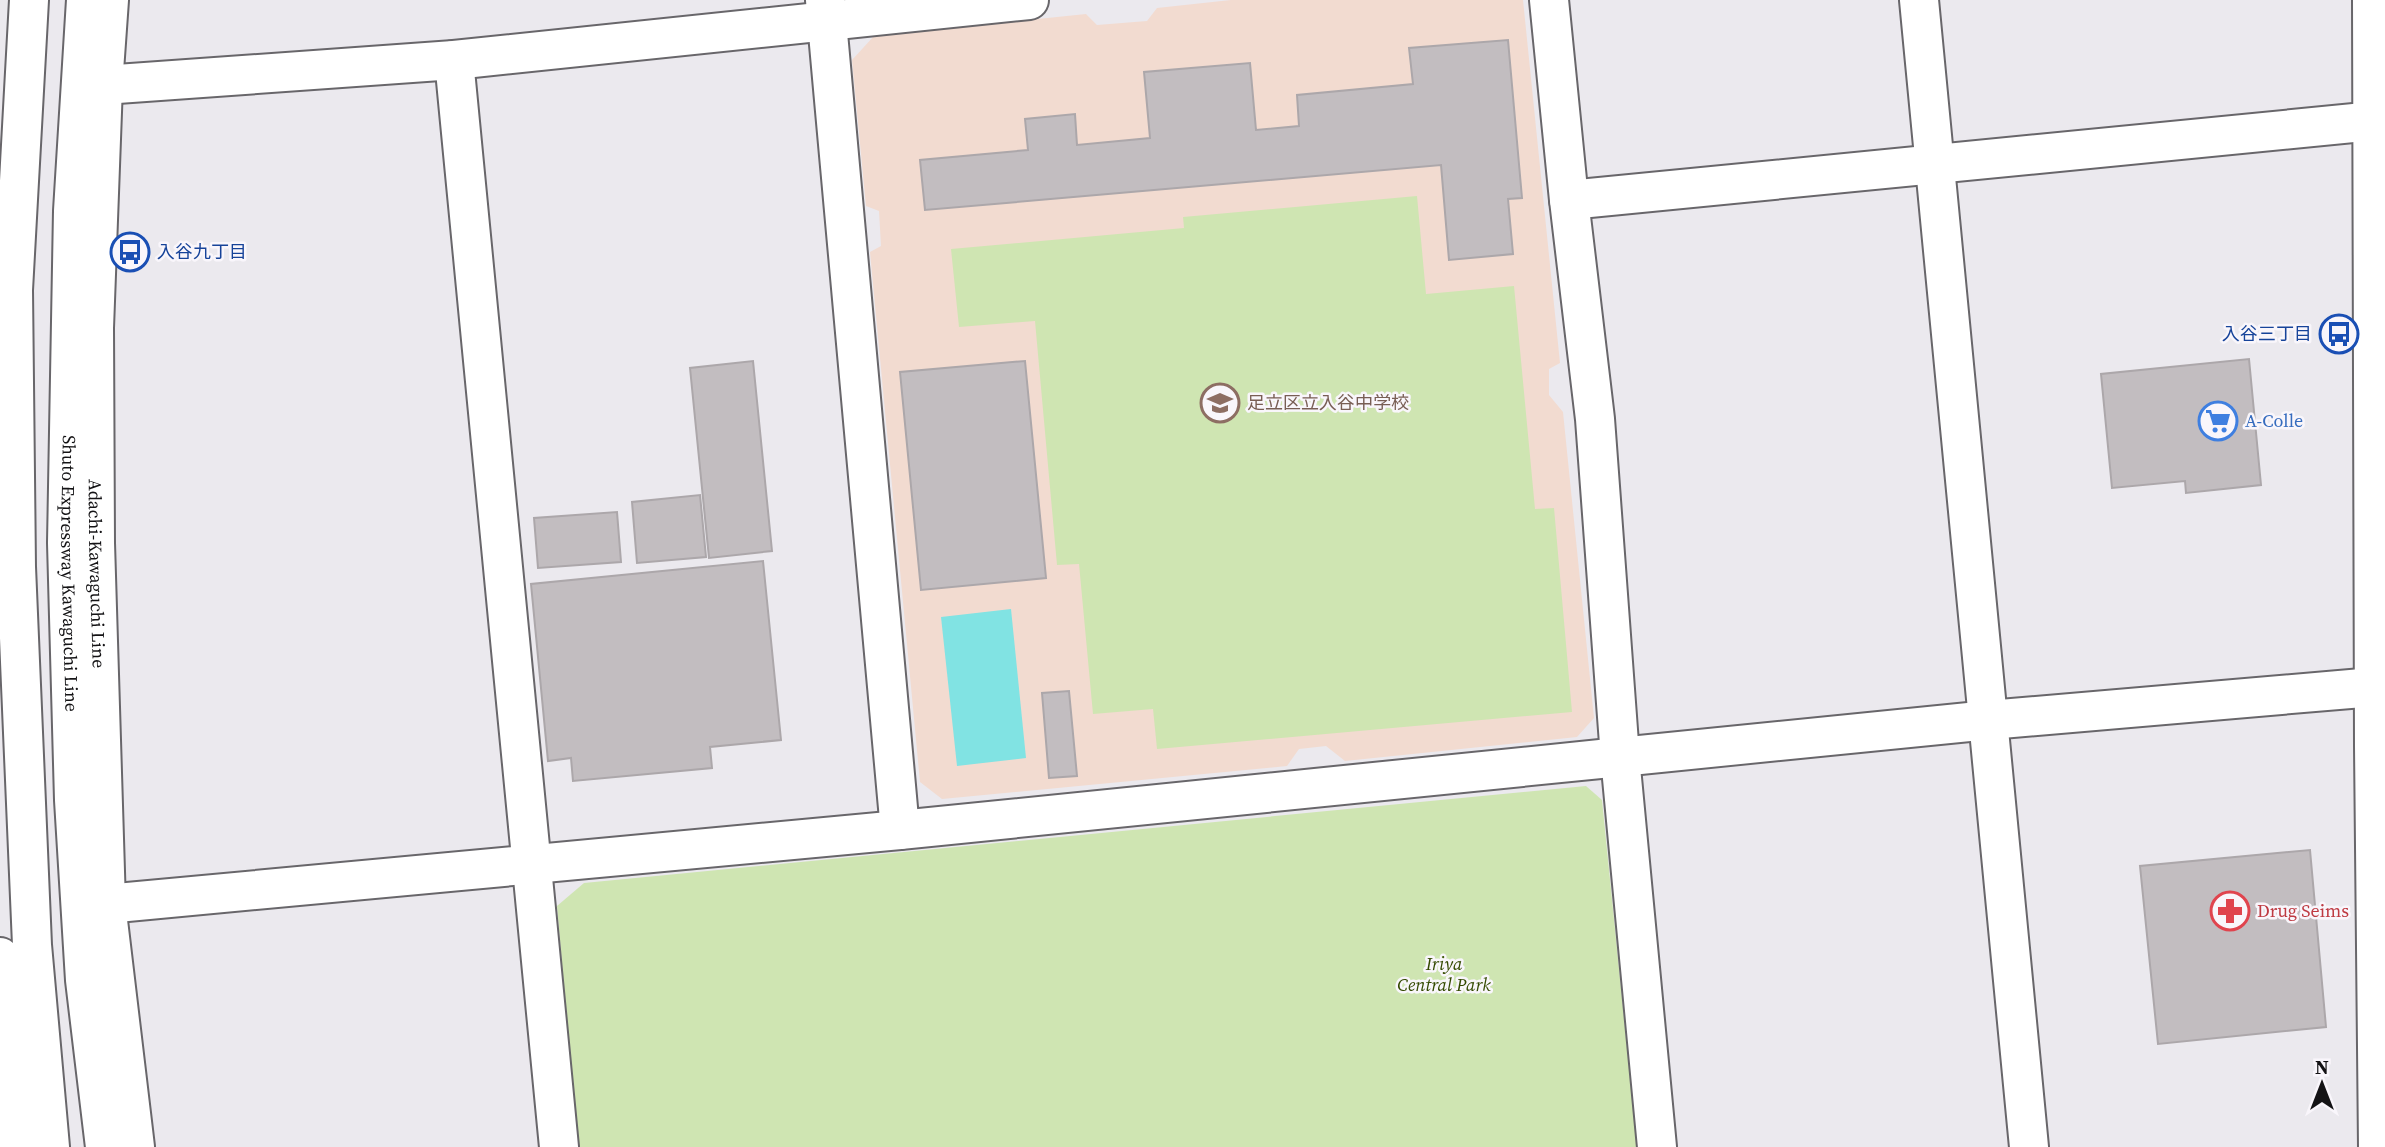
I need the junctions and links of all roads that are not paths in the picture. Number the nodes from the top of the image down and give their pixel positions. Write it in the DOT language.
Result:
graph roads {
  1 [pos="29,0"];
  2 [pos="86,0"];
  3 [pos="109,0"];
  4 [pos="1029,0"];
  5 [pos="1549,0"];
  6 [pos="1919,0"];
  7 [pos="2372,0"];
  8 [pos="826,10"];
  9 [pos="454,60"];
  10 [pos="103,85"];
  11 [pos="2378,120"];
  12 [pos="1936,163"];
  13 [pos="1569,200"];
  14 [pos="2379,688"];
  15 [pos="1989,720"];
  16 [pos="1620,757"];
  17 [pos="900,830"];
  18 [pos="531,865"];
  19 [pos="106,904"];
  20 [pos="0,957"];
  21 [pos="85,980"];
  22 [pos="18,1147"];
  23 [pos="50,1147"];
  24 [pos="87,1147"];
  25 [pos="105,1147"];
  26 [pos="135,1147"];
  27 [pos="559,1147"];
  28 [pos="1657,1147"];
  29 [pos="2029,1147"];
  30 [pos="2378,1147"];
  1 -- 23 [label="main road"];
  2 -- 21 [label="main road, Shuto Expressway Kawaguchi Line"];
  3 -- 10 [label="main road, Adachi-Kawaguchi Line"];
  4 -- 8 [label="main road"];
  5 -- 13 [label="main road"];
  6 -- 12 [label="main road"];
  7 -- 11 [label="main road"];
  8 -- 9 [label="main road"];
  8 -- 17 [label="main road"];
  9 -- 10 [label="main road"];
  9 -- 18 [label="main road"];
  10 -- 19 [label="main road, Adachi-Kawaguchi Line"];
  11 -- 12 [label="main road"];
  11 -- 14 [label="main road"];
  12 -- 13 [label="main road"];
  12 -- 15 [label="main road"];
  13 -- 16 [label="main road"];
  14 -- 15 [label="main road"];
  14 -- 30 [label="main road"];
  15 -- 16 [label="main road"];
  15 -- 29 [label="main road"];
  16 -- 17 [label="main road"];
  16 -- 28 [label="main road"];
  17 -- 18 [label="main road"];
  18 -- 19 [label="main road"];
  18 -- 27 [label="main road"];
  19 -- 26 [label="main road, Adachi-Kawaguchi Line"];
  20 -- 22 [label="main road"];
  21 -- 24 [label="main road"];
  21 -- 25 [label="main road, Shuto Expressway Kawaguchi Line"];
}
